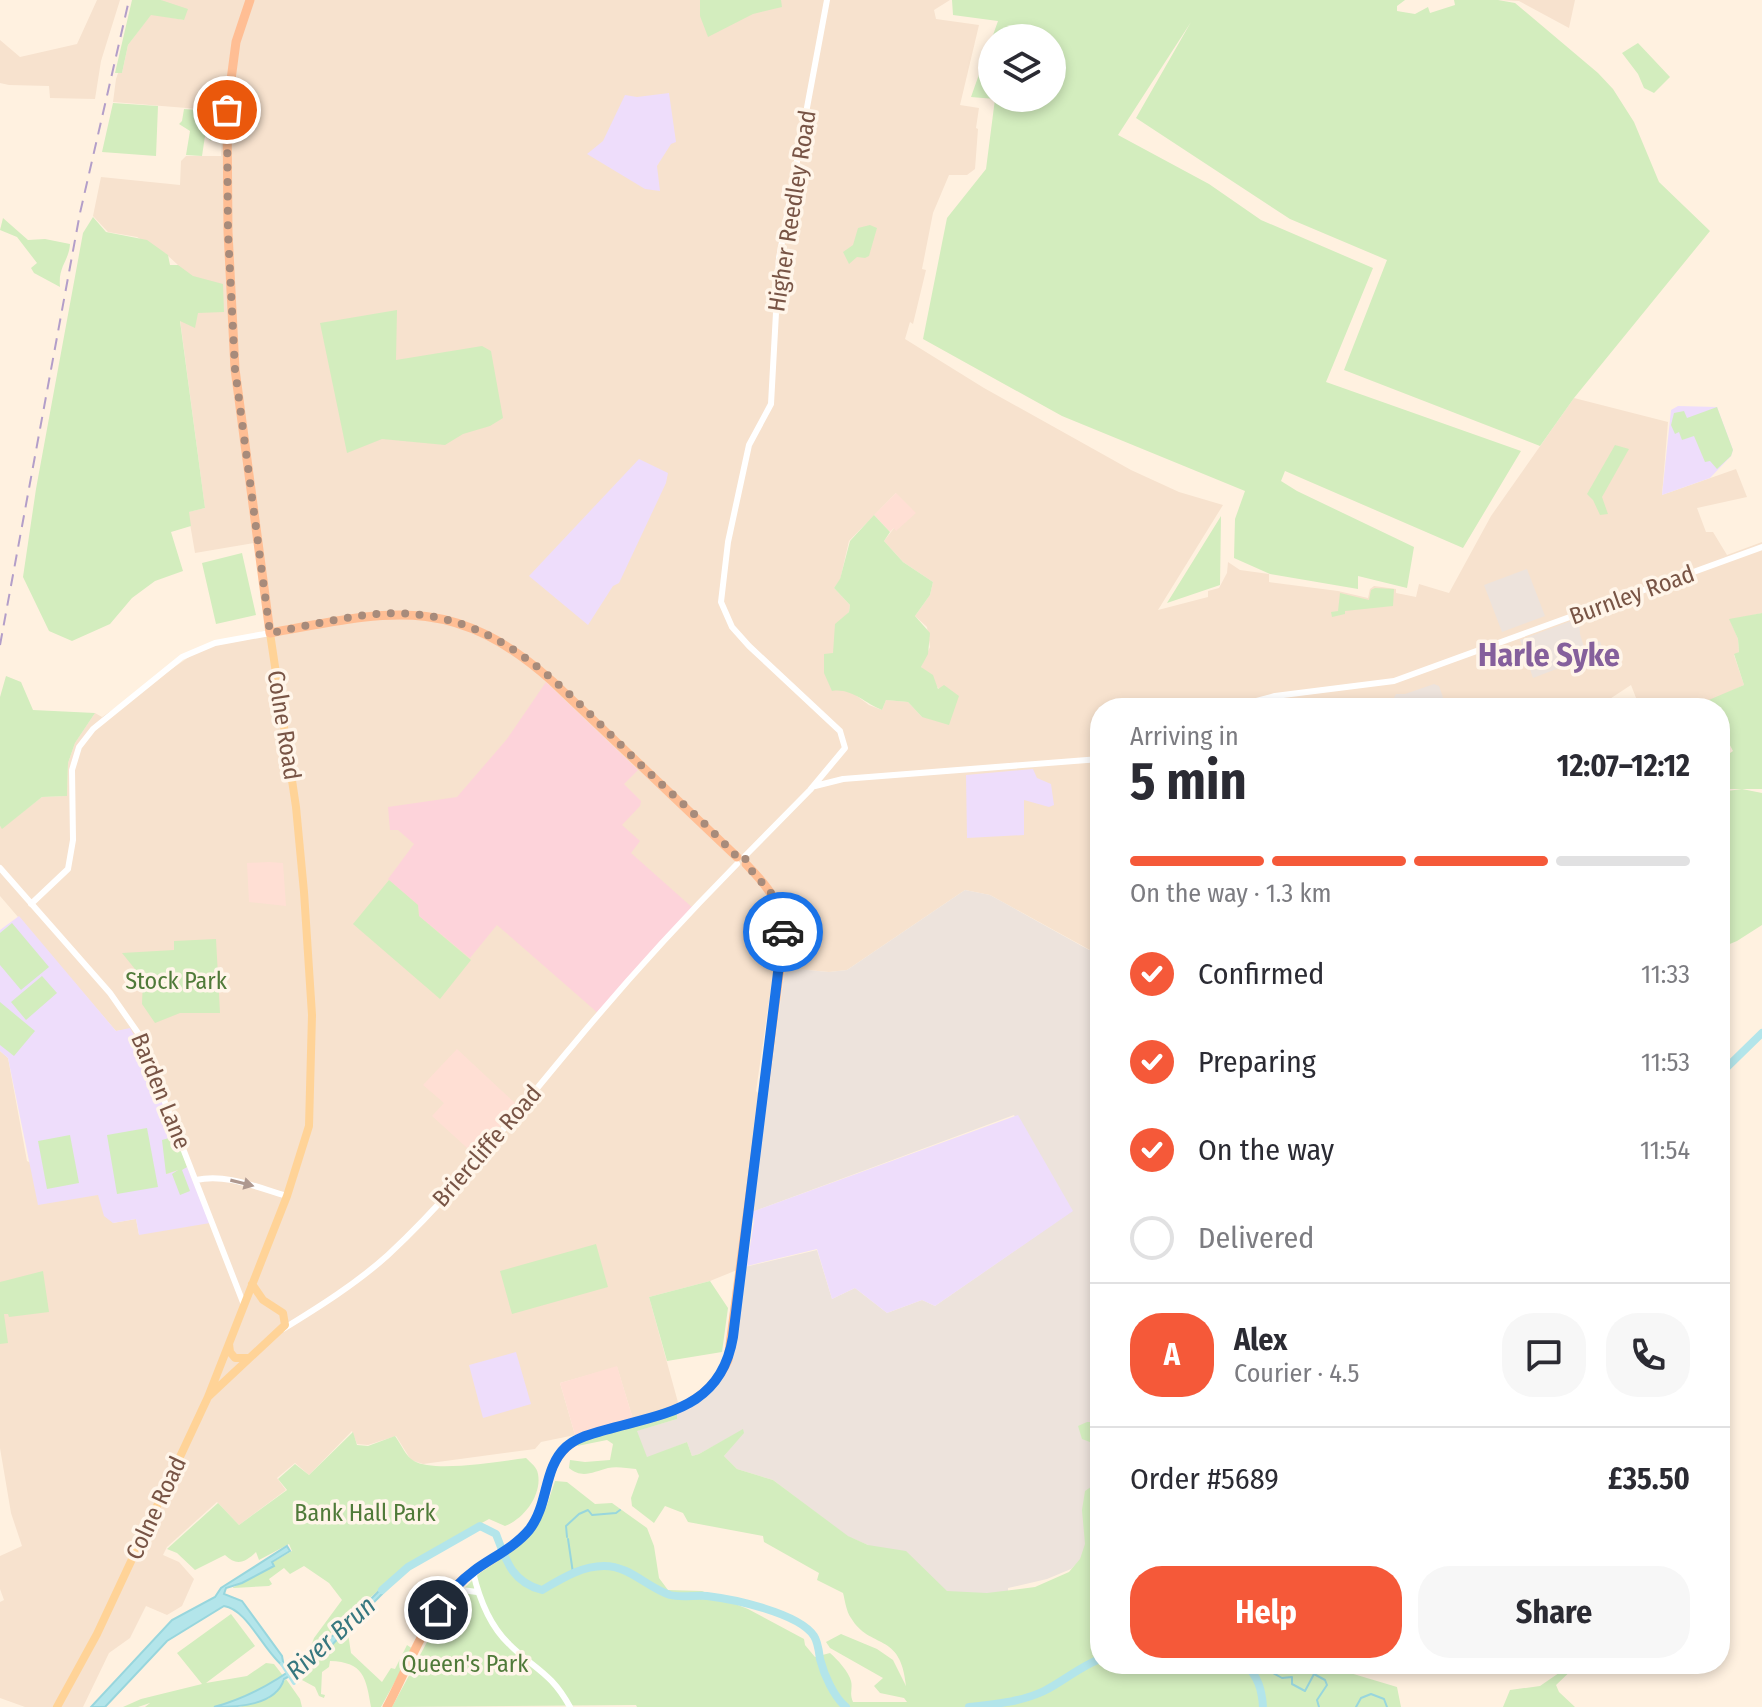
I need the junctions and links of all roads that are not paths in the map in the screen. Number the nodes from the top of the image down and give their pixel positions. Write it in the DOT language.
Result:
graph roads {
  1 [pos="250,0"];
  2 [pos="827,0"];
  3 [pos="1762,547"];
  4 [pos="270,633"];
  5 [pos="1263,698"];
  6 [pos="844,741"];
  7 [pos="1090,760"];
  8 [pos="825,772"];
  9 [pos="828,781"];
  10 [pos="812,788"];
  11 [pos="741,860"];
  12 [pos="0,868"];
  13 [pos="31,904"];
  14 [pos="196,1180"];
  15 [pos="287,1196"];
  16 [pos="252,1284"];
  17 [pos="263,1300"];
  18 [pos="244,1305"];
  19 [pos="283,1313"];
  20 [pos="302,1318"];
  21 [pos="283,1329"];
  22 [pos="229,1344"];
  23 [pos="249,1358"];
  24 [pos="208,1397"];
  25 [pos="473,1572"];
  26 [pos="454,1589"];
  27 [pos="477,1592"];
  28 [pos="57,1707"];
  29 [pos="387,1707"];
  30 [pos="570,1707"];
  1 -- 4 [label="highway, Colne Road"];
  2 -- 6 [label="street, Higher Reedley Road"];
  3 -- 5 [label="street, Burnley Road"];
  4 -- 11 [label="highway"];
  4 -- 13 [label="street"];
  4 -- 15 [label="main road, Colne Road"];
  6 -- 8 [label="street, Briercliffe Road"];
  7 -- 9 [label="street, Briercliffe Road"];
  8 -- 9 [label="street"];
  8 -- 10 [label="street, Briercliffe Road"];
  9 -- 10 [label="street, Briercliffe Road"];
  10 -- 11 [label="street, Briercliffe Road"];
  11 -- 20 [label="street, Briercliffe Road"];
  11 -- 25 [label="highway"];
  12 -- 13 [label="street, Barden Lane"];
  13 -- 14 [label="street, Barden Lane"];
  14 -- 15 [label="street, one-way"];
  14 -- 18 [label="street, Barden Lane"];
  15 -- 16 [label="main road, Colne Road"];
  16 -- 17 [label="main road"];
  16 -- 18 [label="main road, Colne Road"];
  17 -- 18 [label="main road"];
  17 -- 19 [label="main road"];
  18 -- 22 [label="main road, Colne Road"];
  19 -- 20 [label="street"];
  19 -- 21 [label="main road"];
  20 -- 21 [label="street, Briercliffe Road"];
  21 -- 23 [label="main road, Briercliffe Road"];
  22 -- 23 [label="main road"];
  22 -- 24 [label="main road, Colne Road"];
  23 -- 24 [label="main road, Briercliffe Road"];
  24 -- 28 [label="main road, Colne Road"];
  25 -- 26 [label="highway"];
  25 -- 27 [label="street"];
  26 -- 27 [label="street"];
  26 -- 29 [label="highway"];
  27 -- 30 [label="street"];
}
